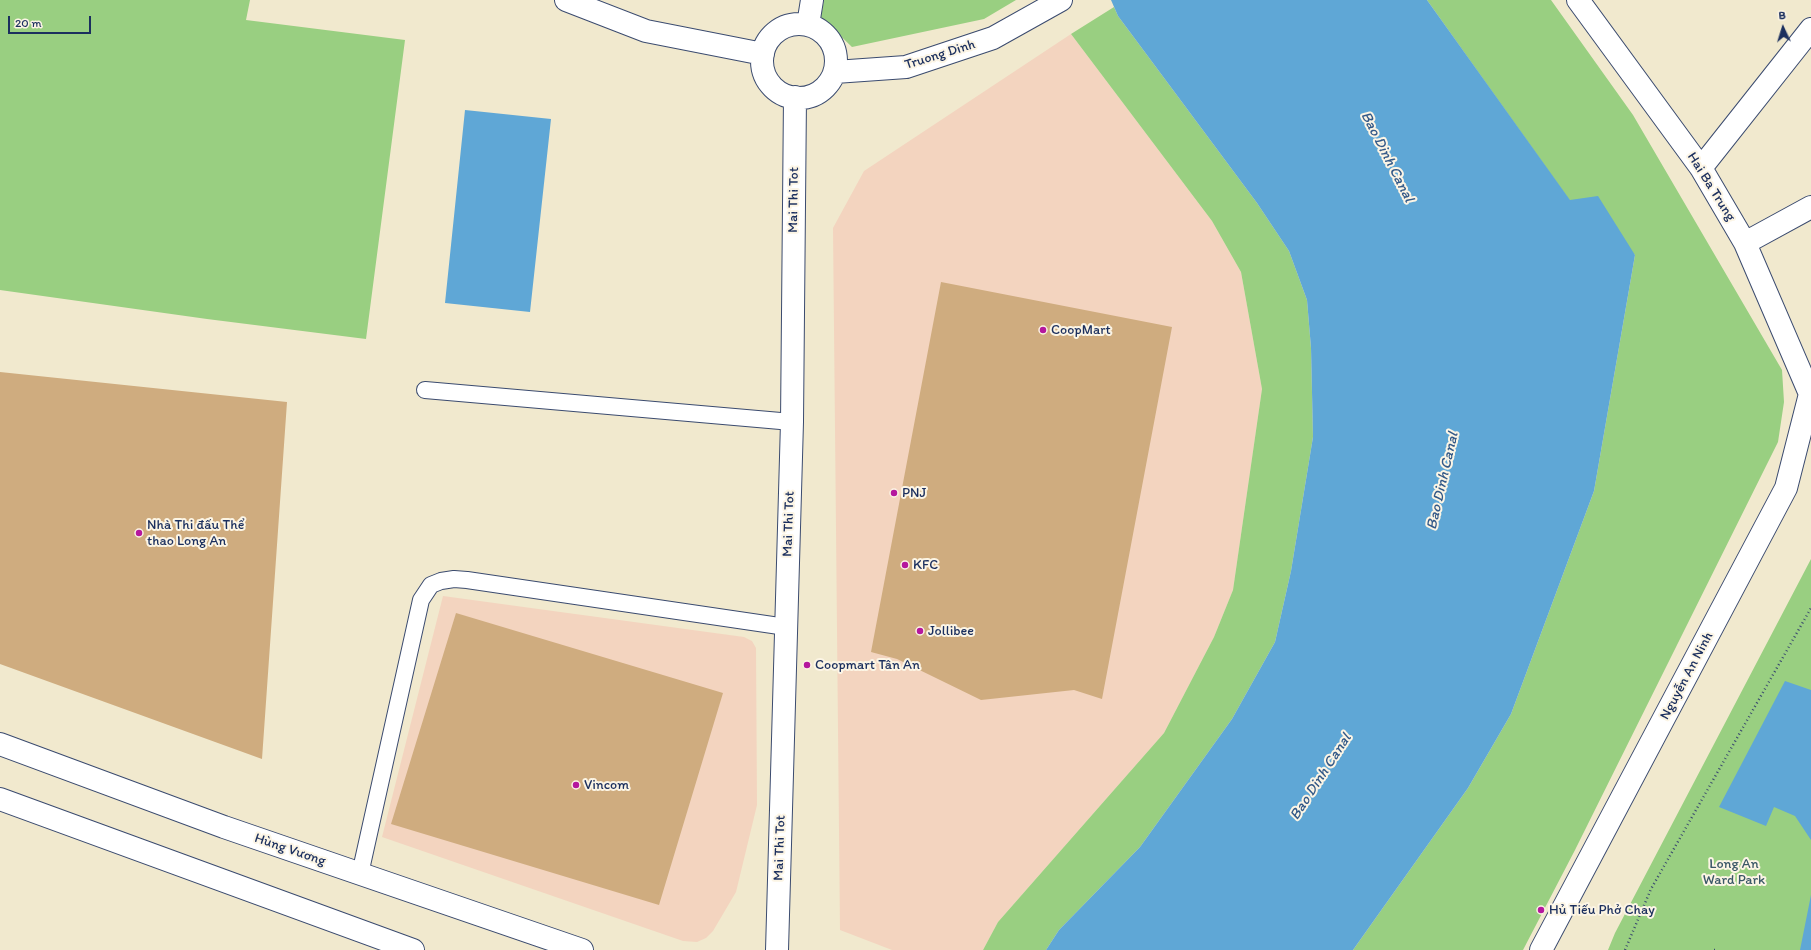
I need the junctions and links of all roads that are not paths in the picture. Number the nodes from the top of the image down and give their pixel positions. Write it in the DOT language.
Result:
graph roads {
  1 [pos="566,0"];
  2 [pos="812,0"];
  3 [pos="1062,0"];
  4 [pos="1578,0"];
  5 [pos="808,25"];
  6 [pos="1811,29"];
  7 [pos="763,54"];
  8 [pos="834,72"];
  9 [pos="795,97"];
  10 [pos="1701,168"];
  11 [pos="1811,207"];
  12 [pos="1746,243"];
  13 [pos="425,390"];
  14 [pos="1810,394"];
  15 [pos="792,422"];
  16 [pos="786,627"];
  17 [pos="0,744"];
  18 [pos="0,799"];
  19 [pos="360,874"];
  20 [pos="413,950"];
  21 [pos="582,950"];
  22 [pos="777,950"];
  23 [pos="1541,950"];
  1 -- 7 [label="street"];
  2 -- 5 [label="street"];
  3 -- 8 [label="street, Truong Dinh"];
  4 -- 10 [label="street, Hai Ba Trung"];
  5 -- 7 [label="street"];
  5 -- 8 [label="street"];
  6 -- 10 [label="street"];
  7 -- 9 [label="street"];
  8 -- 9 [label="street"];
  9 -- 15 [label="street, Mai Thi Tot"];
  10 -- 12 [label="street, Hai Ba Trung"];
  11 -- 12 [label="street"];
  12 -- 14 [label="street, Hai Ba Trung"];
  13 -- 15 [label="lane"];
  14 -- 23 [label="street, Nguyễn An Ninh"];
  15 -- 16 [label="street, Mai Thi Tot"];
  16 -- 19 [label="lane"];
  16 -- 22 [label="street, Mai Thi Tot"];
  17 -- 19 [label="street, Hùng Vương"];
  18 -- 20 [label="street"];
  19 -- 21 [label="street, Hùng Vương"];
}
